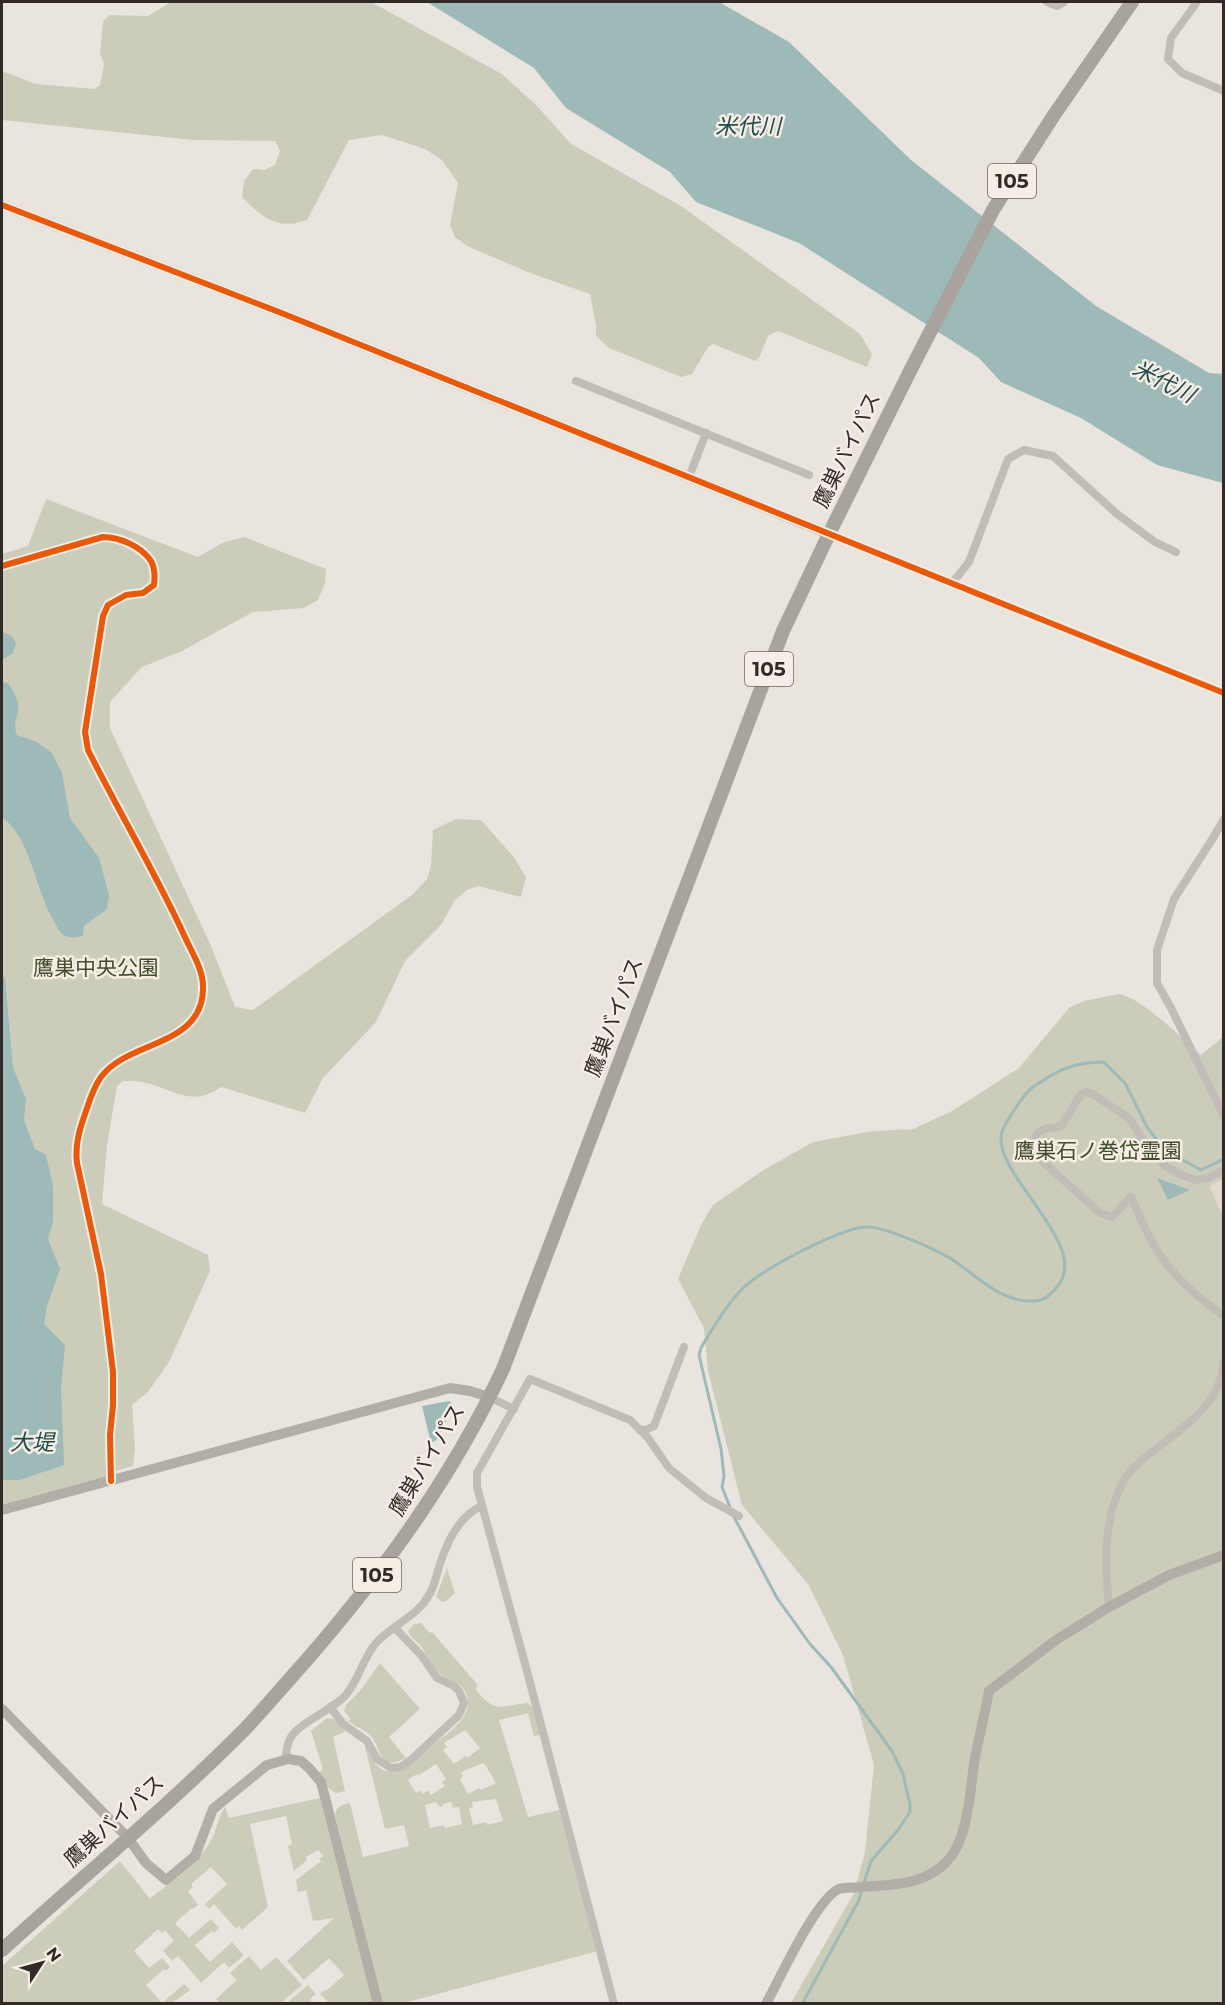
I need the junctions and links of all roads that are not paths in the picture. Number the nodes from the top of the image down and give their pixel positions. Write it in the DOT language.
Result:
graph roads {
  1 [pos="1047,2"];
  2 [pos="1064,2"];
  3 [pos="1132,2"];
  4 [pos="1197,2"];
  5 [pos="1224,91"];
  6 [pos="2,205"];
  7 [pos="576,381"];
  8 [pos="706,434"];
  9 [pos="809,475"];
  10 [pos="689,477"];
  11 [pos="829,534"];
  12 [pos="1176,552"];
  13 [pos="2,566"];
  14 [pos="952,583"];
  15 [pos="1224,693"];
  16 [pos="1224,819"];
  17 [pos="1224,1116"];
  18 [pos="1224,1170"];
  19 [pos="1224,1316"];
  20 [pos="684,1347"];
  21 [pos="1224,1361"];
  22 [pos="489,1397"];
  23 [pos="514,1409"];
  24 [pos="640,1430"];
  25 [pos="111,1481"];
  26 [pos="482,1506"];
  27 [pos="2,1510"];
  28 [pos="739,1516"];
  29 [pos="1224,1555"];
  30 [pos="1109,1607"];
  31 [pos="395,1628"];
  32 [pos="330,1707"];
  33 [pos="2,1709"];
  34 [pos="286,1759"];
  35 [pos="128,1838"];
  36 [pos="2,1950"];
  37 [pos="378,2004"];
  38 [pos="614,2004"];
  39 [pos="766,2004"];
  1 -- 2 [label="street"];
  3 -- 11 [label="highway, 鷹巣バイパス / 105"];
  4 -- 5 [label="street"];
  6 -- 10 [label="street"];
  7 -- 8 [label="street"];
  8 -- 9 [label="street"];
  8 -- 10 [label="street"];
  10 -- 11 [label="street"];
  11 -- 14 [label="street"];
  11 -- 22 [label="highway, 鷹巣バイパス / 105"];
  12 -- 14 [label="street"];
  13 -- 25 [label="street"];
  14 -- 15 [label="street"];
  16 -- 17 [label="street"];
  18 -- 19 [label="street"];
  20 -- 24 [label="street"];
  21 -- 30 [label="street"];
  22 -- 23 [label="street"];
  22 -- 25 [label="street"];
  22 -- 35 [label="highway, 鷹巣バイパス / 105"];
  23 -- 24 [label="street"];
  23 -- 26 [label="street"];
  24 -- 28 [label="street"];
  25 -- 27 [label="street"];
  26 -- 31 [label="street"];
  26 -- 38 [label="street"];
  29 -- 30 [label="street"];
  30 -- 39 [label="street"];
  31 -- 32 [label="street"];
  31 -- 32 [label="street"];
  32 -- 34 [label="street"];
  33 -- 35 [label="street"];
  34 -- 35 [label="street"];
  34 -- 37 [label="street"];
  35 -- 36 [label="highway, 鷹巣バイパス / 105"];
}
